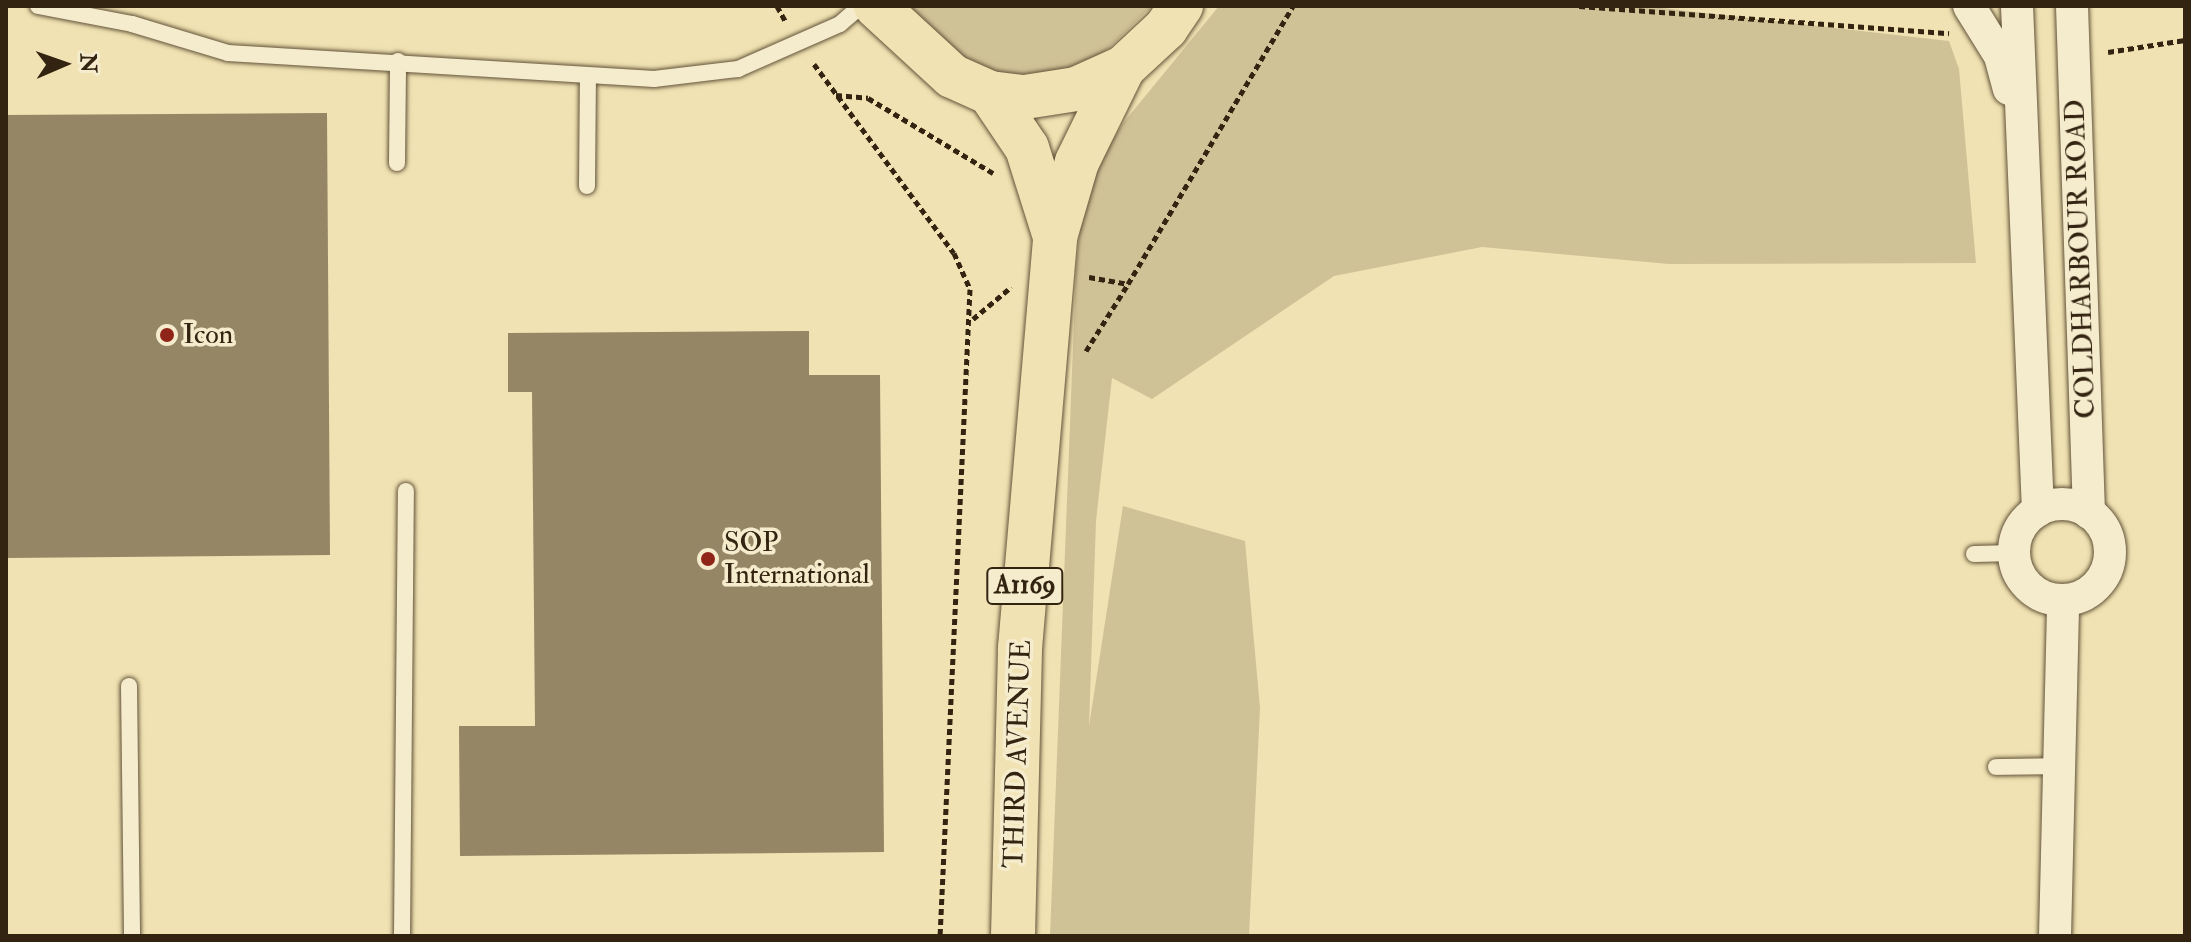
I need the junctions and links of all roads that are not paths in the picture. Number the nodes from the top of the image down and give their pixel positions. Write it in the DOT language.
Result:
graph roads {
  1 [pos="38,6"];
  2 [pos="861,6"];
  3 [pos="876,6"];
  4 [pos="1181,6"];
  5 [pos="2017,6"];
  6 [pos="2072,6"];
  7 [pos="1966,20"];
  8 [pos="398,61"];
  9 [pos="1123,68"];
  10 [pos="588,76"];
  11 [pos="990,93"];
  12 [pos="2023,139"];
  13 [pos="397,163"];
  14 [pos="587,186"];
  15 [pos="1055,237"];
  16 [pos="406,491"];
  17 [pos="2038,511"];
  18 [pos="2089,513"];
  19 [pos="2014,553"];
  20 [pos="1974,554"];
  21 [pos="2063,600"];
  22 [pos="129,686"];
  23 [pos="2058,766"];
  24 [pos="1996,767"];
  25 [pos="132,936"];
  26 [pos="402,936"];
  27 [pos="1013,936"];
  28 [pos="2055,936"];
  1 -- 8 [label="lane"];
  2 -- 10 [label="lane"];
  3 -- 11 [label="main road"];
  4 -- 9 [label="main road"];
  5 -- 12 [label="street, COLDHARBOUR ROAD"];
  6 -- 18 [label="street, COLDHARBOUR ROAD"];
  7 -- 12 [label="street, COLDHARBOUR ROAD"];
  8 -- 10 [label="lane"];
  8 -- 13 [label="lane"];
  9 -- 11 [label="main road"];
  9 -- 15 [label="main road, THIRD AVENUE / A1169"];
  10 -- 14 [label="lane"];
  11 -- 15 [label="main road, THIRD AVENUE / A1169"];
  12 -- 17 [label="street, COLDHARBOUR ROAD"];
  15 -- 27 [label="main road, THIRD AVENUE / A1169"];
  16 -- 26 [label="lane"];
  17 -- 18 [label="street"];
  17 -- 19 [label="street"];
  18 -- 21 [label="street, COLDHARBOUR ROAD"];
  19 -- 20 [label="lane"];
  19 -- 21 [label="street"];
  21 -- 23 [label="street"];
  22 -- 25 [label="lane"];
  23 -- 24 [label="lane"];
  23 -- 28 [label="street"];
}
